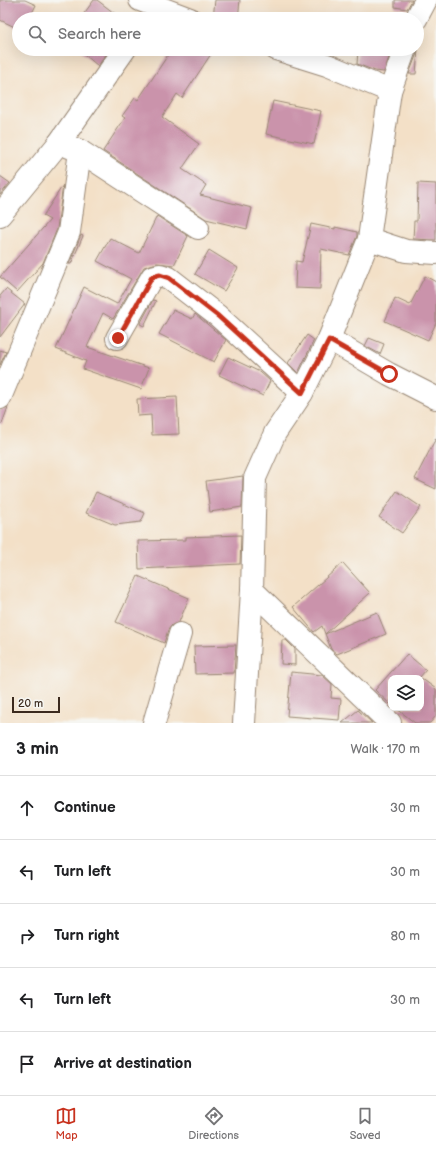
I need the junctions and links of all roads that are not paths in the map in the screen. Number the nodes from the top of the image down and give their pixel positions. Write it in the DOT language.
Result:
graph roads {
  1 [pos="426,0"];
  2 [pos="147,8"];
  3 [pos="163,12"];
  4 [pos="420,12"];
  5 [pos="120,56"];
  6 [pos="298,56"];
  7 [pos="402,56"];
  8 [pos="390,91"];
  9 [pos="59,143"];
  10 [pos="80,151"];
  11 [pos="0,215"];
  12 [pos="198,228"];
  13 [pos="368,239"];
  14 [pos="436,253"];
  15 [pos="118,338"];
  16 [pos="329,340"];
  17 [pos="302,393"];
  18 [pos="0,398"];
  19 [pos="436,398"];
  20 [pos="252,590"];
  21 [pos="180,634"];
  22 [pos="154,723"];
  23 [pos="244,723"];
  24 [pos="390,723"];
  1 -- 4 [label="street"];
  2 -- 3 [label="street"];
  5 -- 9 [label="street"];
  6 -- 8 [label="street"];
  7 -- 8 [label="street"];
  8 -- 13 [label="street"];
  9 -- 10 [label="street"];
  9 -- 11 [label="street"];
  10 -- 12 [label="street"];
  10 -- 18 [label="street"];
  13 -- 14 [label="street"];
  13 -- 16 [label="street"];
  15 -- 17 [label="street"];
  16 -- 17 [label="street"];
  16 -- 19 [label="street"];
  17 -- 20 [label="street"];
  20 -- 23 [label="street"];
  20 -- 24 [label="street"];
  21 -- 22 [label="street"];
}
